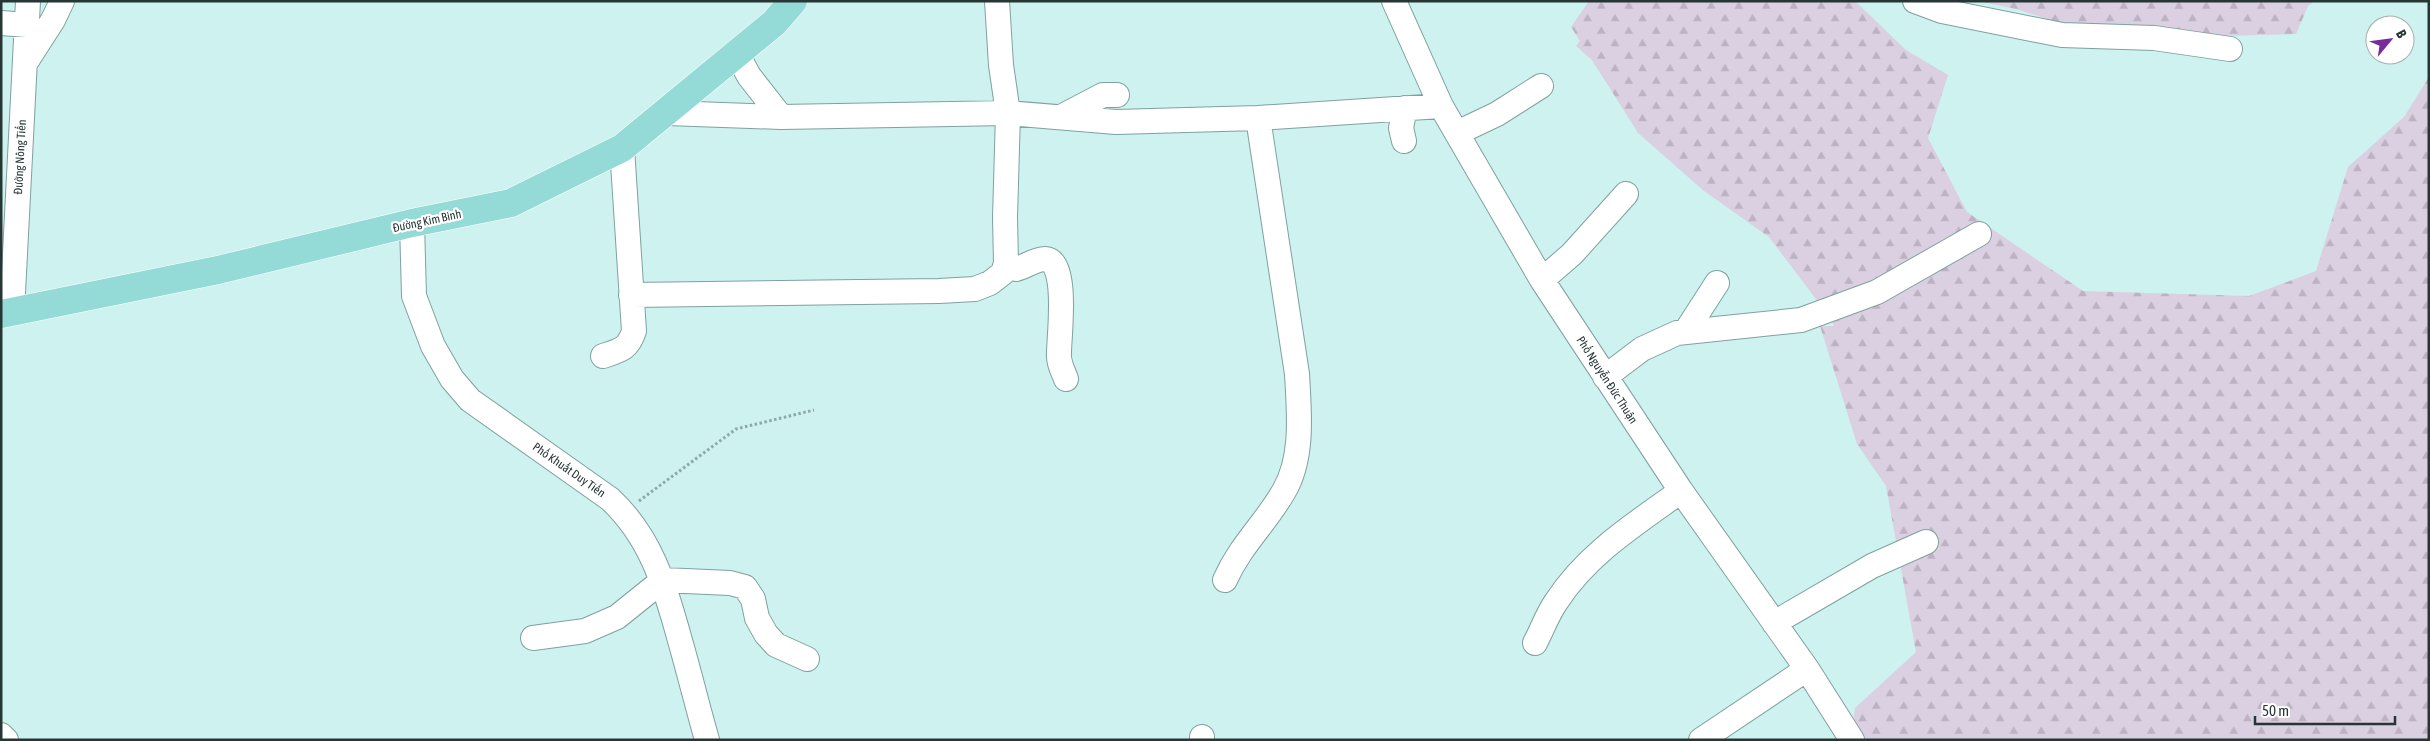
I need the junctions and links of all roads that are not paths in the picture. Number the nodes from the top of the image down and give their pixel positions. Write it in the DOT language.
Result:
graph roads {
  1 [pos="28,1"];
  2 [pos="62,1"];
  3 [pos="997,1"];
  4 [pos="1394,1"];
  5 [pos="1915,1"];
  6 [pos="784,5"];
  7 [pos="1,22"];
  8 [pos="27,25"];
  9 [pos="2230,49"];
  10 [pos="737,54"];
  11 [pos="25,63"];
  12 [pos="1541,86"];
  13 [pos="1117,94"];
  14 [pos="1441,106"];
  15 [pos="1405,108"];
  16 [pos="667,113"];
  17 [pos="1008,113"];
  18 [pos="781,117"];
  19 [pos="1060,117"];
  20 [pos="1258,118"];
  21 [pos="1457,133"];
  22 [pos="1404,141"];
  23 [pos="622,148"];
  24 [pos="10,177"];
  25 [pos="1626,194"];
  26 [pos="412,223"];
  27 [pos="1979,234"];
  28 [pos="1006,263"];
  29 [pos="1542,280"];
  30 [pos="1717,283"];
  31 [pos="631,295"];
  32 [pos="7,313"];
  33 [pos="1686,331"];
  34 [pos="603,356"];
  35 [pos="1605,376"];
  36 [pos="1066,379"];
  37 [pos="1681,491"];
  38 [pos="1926,542"];
  39 [pos="663,580"];
  40 [pos="1225,580"];
  41 [pos="1774,623"];
  42 [pos="533,638"];
  43 [pos="1535,643"];
  44 [pos="807,659"];
  45 [pos="1807,669"];
  46 [pos="1,735"];
  47 [pos="6,740"];
  48 [pos="707,740"];
  49 [pos="1701,740"];
  50 [pos="1852,740"];
  1 -- 8 [label="street, Đường Nông Tiến"];
  2 -- 11 [label="street"];
  3 -- 17 [label="street"];
  4 -- 14 [label="street, Phố Nguyễn Đức Thuận"];
  5 -- 9 [label="street"];
  6 -- 10 [label="main road, Đường Kim Bình"];
  7 -- 8 [label="street"];
  8 -- 11 [label="street, Đường Nông Tiến"];
  10 -- 16 [label="main road, Đường Kim Bình"];
  10 -- 18 [label="street"];
  11 -- 24 [label="street, Đường Nông Tiến"];
  12 -- 21 [label="street"];
  13 -- 19 [label="street"];
  14 -- 15 [label="street"];
  14 -- 21 [label="street, Phố Nguyễn Đức Thuận"];
  15 -- 20 [label="street"];
  15 -- 22 [label="street"];
  16 -- 18 [label="street"];
  16 -- 23 [label="main road, Đường Kim Bình"];
  17 -- 18 [label="street"];
  17 -- 19 [label="street"];
  17 -- 28 [label="street"];
  19 -- 20 [label="street"];
  20 -- 40 [label="street"];
  21 -- 29 [label="street, Phố Nguyễn Đức Thuận"];
  23 -- 26 [label="main road, Đường Kim Bình"];
  23 -- 31 [label="street"];
  24 -- 32 [label="street, Đường Nông Tiến"];
  25 -- 29 [label="street"];
  26 -- 32 [label="main road, Đường Kim Bình"];
  26 -- 39 [label="street, Phố Khuất Duy Tiến"];
  27 -- 33 [label="street"];
  28 -- 31 [label="street"];
  28 -- 36 [label="street"];
  29 -- 35 [label="street, Phố Nguyễn Đức Thuận"];
  30 -- 33 [label="street"];
  31 -- 34 [label="street"];
  33 -- 35 [label="street"];
  35 -- 37 [label="street, Phố Nguyễn Đức Thuận"];
  37 -- 41 [label="street, Phố Nguyễn Đức Thuận"];
  37 -- 43 [label="street"];
  38 -- 41 [label="street"];
  39 -- 42 [label="street"];
  39 -- 44 [label="street"];
  39 -- 48 [label="street, Phố Khuất Duy Tiến"];
  41 -- 45 [label="street, Phố Nguyễn Đức Thuận"];
  45 -- 49 [label="street"];
  45 -- 50 [label="street, Phố Nguyễn Đức Thuận"];
  46 -- 47 [label="street"];
}
